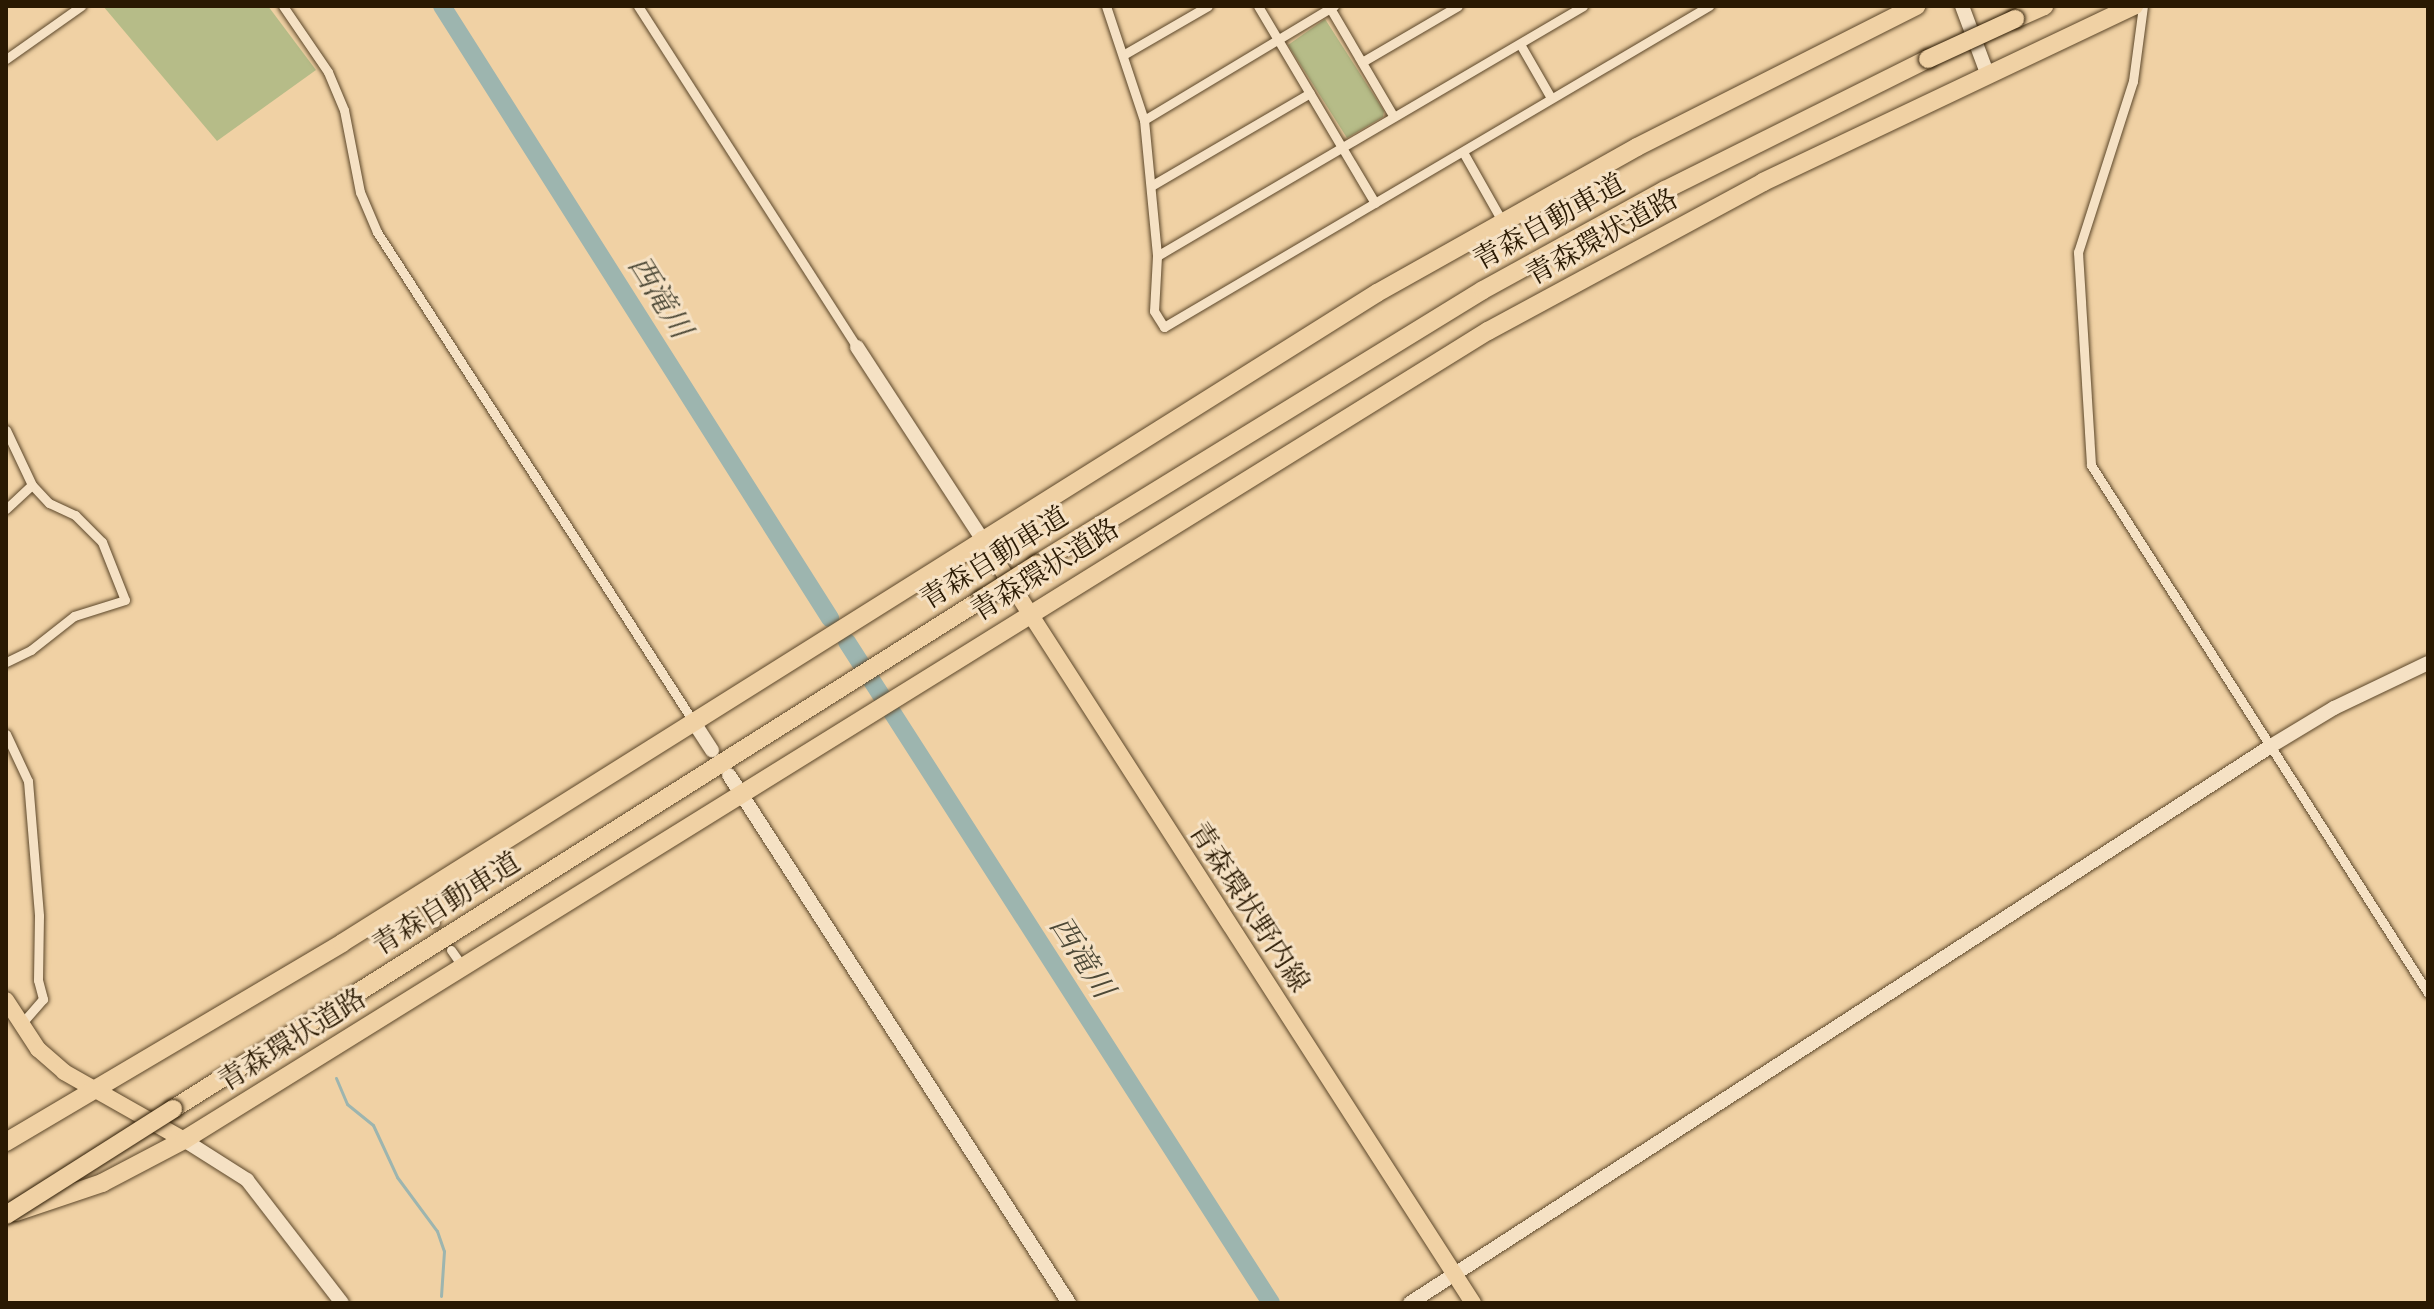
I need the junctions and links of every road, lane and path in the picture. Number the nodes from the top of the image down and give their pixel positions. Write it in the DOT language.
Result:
graph roads {
  1 [pos="81,6"];
  2 [pos="283,6"];
  3 [pos="638,6"];
  4 [pos="1106,6"];
  5 [pos="1208,6"];
  6 [pos="1258,6"];
  7 [pos="1458,6"];
  8 [pos="1583,6"];
  9 [pos="1709,6"];
  10 [pos="1916,6"];
  11 [pos="1962,6"];
  12 [pos="2044,6"];
  13 [pos="2134,6"];
  14 [pos="2143,6"];
  15 [pos="1332,7"];
  16 [pos="1278,39"];
  17 [pos="1520,44"];
  18 [pos="1123,55"];
  19 [pos="6,59"];
  20 [pos="1362,62"];
  21 [pos="1987,73"];
  22 [pos="1310,93"];
  23 [pos="1551,98"];
  24 [pos="1394,117"];
  25 [pos="1144,120"];
  26 [pos="1342,147"];
  27 [pos="1463,152"];
  28 [pos="1151,186"];
  29 [pos="1375,203"];
  30 [pos="1502,221"];
  31 [pos="1157,256"];
  32 [pos="857,347"];
  33 [pos="6,430"];
  34 [pos="32,485"];
  35 [pos="6,509"];
  36 [pos="982,539"];
  37 [pos="1029,613"];
  38 [pos="6,662"];
  39 [pos="2428,663"];
  40 [pos="693,721"];
  41 [pos="6,734"];
  42 [pos="2271,746"];
  43 [pos="712,750"];
  44 [pos="729,775"];
  45 [pos="740,793"];
  46 [pos="417,896"];
  47 [pos="435,923"];
  48 [pos="451,950"];
  49 [pos="463,967"];
  50 [pos="2428,993"];
  51 [pos="6,1000"];
  52 [pos="21,1024"];
  53 [pos="94,1091"];
  54 [pos="184,1140"];
  55 [pos="6,1142"];
  56 [pos="6,1215"];
  57 [pos="1455,1274"];
  58 [pos="342,1303"];
  59 [pos="1069,1303"];
  60 [pos="1410,1303"];
  61 [pos="1473,1303"];
  1 -- 19 [label="street"];
  2 -- 40 [label="street"];
  3 -- 32 [label="street"];
  4 -- 18 [label="street"];
  5 -- 18 [label="street"];
  6 -- 16 [label="street"];
  7 -- 20 [label="street"];
  8 -- 17 [label="street"];
  9 -- 23 [label="street"];
  10 -- 30 [label="highway, 青森環状道路"];
  11 -- 21 [label="street"];
  12 -- 56 [label="highway, 青森自動車道, bridge"];
  13 -- 21 [label="highway, 青森環状道路"];
  14 -- 42 [label="street"];
  15 -- 16 [label="street"];
  15 -- 20 [label="street"];
  16 -- 22 [label="street"];
  16 -- 25 [label="street"];
  17 -- 23 [label="street"];
  17 -- 24 [label="street"];
  18 -- 25 [label="street"];
  20 -- 24 [label="street"];
  21 -- 37 [label="highway, 青森環状道路"];
  22 -- 26 [label="street"];
  22 -- 28 [label="street"];
  23 -- 27 [label="street"];
  24 -- 26 [label="street"];
  25 -- 28 [label="street"];
  26 -- 29 [label="street"];
  26 -- 31 [label="street"];
  27 -- 29 [label="street"];
  27 -- 30 [label="street"];
  28 -- 31 [label="street"];
  29 -- 31 [label="street"];
  30 -- 36 [label="highway, 青森環状道路"];
  32 -- 36 [label="street"];
  33 -- 34 [label="street"];
  34 -- 35 [label="street"];
  34 -- 38 [label="street"];
  36 -- 37 [label="main road, 青森環状野内線"];
  36 -- 40 [label="highway, 青森環状道路"];
  37 -- 45 [label="highway, 青森環状道路"];
  37 -- 57 [label="main road, 青森環状野内線"];
  39 -- 42 [label="street"];
  40 -- 43 [label="street"];
  40 -- 46 [label="highway, 青森環状道路"];
  41 -- 52 [label="street"];
  42 -- 50 [label="street"];
  42 -- 57 [label="street"];
  44 -- 45 [label="street"];
  45 -- 49 [label="highway, 青森環状道路"];
  45 -- 59 [label="street"];
  46 -- 47 [label="street"];
  46 -- 53 [label="highway, 青森環状道路"];
  48 -- 49 [label="street"];
  49 -- 54 [label="highway, 青森環状道路"];
  51 -- 52 [label="main road"];
  52 -- 53 [label="main road"];
  53 -- 54 [label="main road"];
  53 -- 55 [label="highway, 青森環状道路"];
  54 -- 56 [label="highway, 青森環状道路"];
  54 -- 58 [label="street"];
  57 -- 60 [label="street"];
  57 -- 61 [label="main road, 青森環状野内線"];
}
